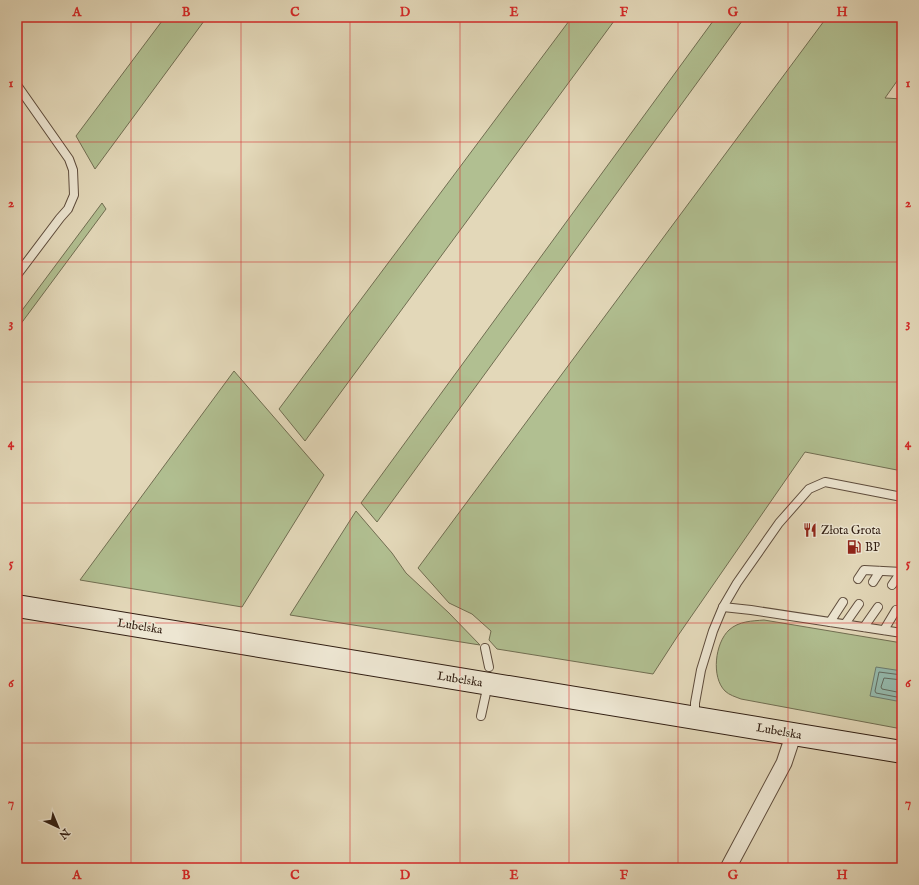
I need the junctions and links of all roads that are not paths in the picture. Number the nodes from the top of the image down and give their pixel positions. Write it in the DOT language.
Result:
graph roads {
  1 [pos="17,85"];
  2 [pos="17,276"];
  3 [pos="902,497"];
  4 [pos="880,571"];
  5 [pos="901,572"];
  6 [pos="858,579"];
  7 [pos="873,582"];
  8 [pos="892,585"];
  9 [pos="843,602"];
  10 [pos="859,604"];
  11 [pos="17,606"];
  12 [pos="723,607"];
  13 [pos="878,607"];
  14 [pos="896,610"];
  15 [pos="830,622"];
  16 [pos="845,624"];
  17 [pos="864,627"];
  18 [pos="884,630"];
  19 [pos="902,633"];
  20 [pos="485,648"];
  21 [pos="489,675"];
  22 [pos="481,716"];
  23 [pos="695,718"];
  24 [pos="794,733"];
  25 [pos="902,752"];
  26 [pos="728,868"];
  1 -- 2 [label="lane"];
  3 -- 12 [label="lane"];
  4 -- 5 [label="lane"];
  4 -- 6 [label="lane"];
  4 -- 7 [label="lane"];
  5 -- 8 [label="lane"];
  9 -- 15 [label="lane"];
  10 -- 16 [label="lane"];
  11 -- 21 [label="main road, Lubelska"];
  12 -- 15 [label="lane"];
  12 -- 23 [label="lane"];
  13 -- 17 [label="lane"];
  14 -- 18 [label="lane"];
  15 -- 16 [label="lane"];
  16 -- 17 [label="lane"];
  17 -- 18 [label="lane"];
  18 -- 19 [label="lane"];
  20 -- 21 [label="lane"];
  21 -- 22 [label="lane"];
  21 -- 23 [label="main road, Lubelska"];
  23 -- 24 [label="main road, Lubelska"];
  24 -- 25 [label="main road, Lubelska"];
  24 -- 26 [label="street"];
}
